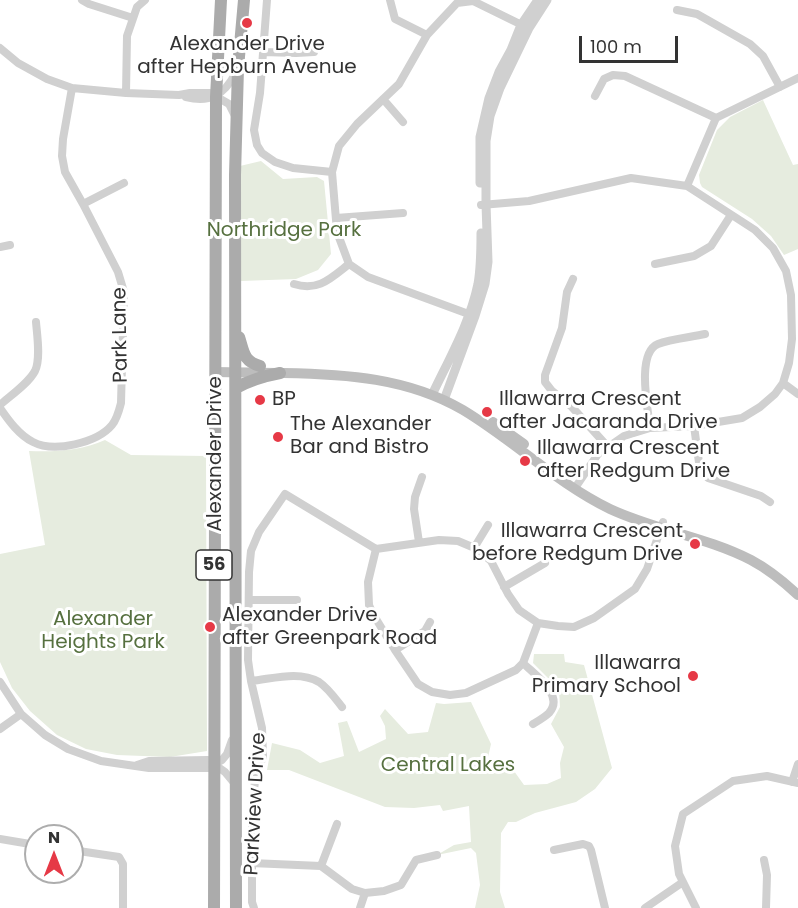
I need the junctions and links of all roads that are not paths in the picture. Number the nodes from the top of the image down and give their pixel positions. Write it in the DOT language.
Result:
graph roads {
  1 [pos="82,0"];
  2 [pos="145,0"];
  3 [pos="222,0"];
  4 [pos="244,0"];
  5 [pos="267,0"];
  6 [pos="390,0"];
  7 [pos="538,0"];
  8 [pos="547,0"];
  9 [pos="473,1"];
  10 [pos="457,2"];
  11 [pos="677,10"];
  12 [pos="133,18"];
  13 [pos="525,26"];
  14 [pos="427,35"];
  15 [pos="0,48"];
  16 [pos="263,52"];
  17 [pos="314,52"];
  18 [pos="238,68"];
  19 [pos="798,78"];
  20 [pos="780,87"];
  21 [pos="72,88"];
  22 [pos="126,93"];
  23 [pos="216,96"];
  24 [pos="594,96"];
  25 [pos="382,99"];
  26 [pos="716,118"];
  27 [pos="237,120"];
  28 [pos="403,122"];
  29 [pos="332,172"];
  30 [pos="124,183"];
  31 [pos="687,186"];
  32 [pos="83,204"];
  33 [pos="483,205"];
  34 [pos="403,213"];
  35 [pos="731,215"];
  36 [pos="336,218"];
  37 [pos="10,245"];
  38 [pos="0,247"];
  39 [pos="349,264"];
  40 [pos="655,264"];
  41 [pos="573,279"];
  42 [pos="294,284"];
  43 [pos="472,315"];
  44 [pos="36,322"];
  45 [pos="236,324"];
  46 [pos="705,334"];
  47 [pos="260,366"];
  48 [pos="215,369"];
  49 [pos="236,369"];
  50 [pos="280,373"];
  51 [pos="783,383"];
  52 [pos="236,388"];
  53 [pos="433,392"];
  54 [pos="798,394"];
  55 [pos="445,398"];
  56 [pos="0,407"];
  57 [pos="694,426"];
  58 [pos="650,428"];
  59 [pos="608,447"];
  60 [pos="422,477"];
  61 [pos="576,485"];
  62 [pos="770,502"];
  63 [pos="488,525"];
  64 [pos="662,525"];
  65 [pos="419,542"];
  66 [pos="474,548"];
  67 [pos="376,549"];
  68 [pos="545,563"];
  69 [pos="504,587"];
  70 [pos="798,588"];
  71 [pos="798,595"];
  72 [pos="249,600"];
  73 [pos="297,600"];
  74 [pos="430,622"];
  75 [pos="538,623"];
  76 [pos="395,650"];
  77 [pos="523,663"];
  78 [pos="251,681"];
  79 [pos="0,682"];
  80 [pos="342,707"];
  81 [pos="21,714"];
  82 [pos="237,721"];
  83 [pos="533,724"];
  84 [pos="0,729"];
  85 [pos="213,764"];
  86 [pos="798,764"];
  87 [pos="795,783"];
  88 [pos="236,785"];
  89 [pos="338,824"];
  90 [pos="0,839"];
  91 [pos="24,843"];
  92 [pos="554,850"];
  93 [pos="84,852"];
  94 [pos="437,855"];
  95 [pos="764,860"];
  96 [pos="251,863"];
  97 [pos="321,866"];
  98 [pos="683,882"];
  99 [pos="365,893"];
  100 [pos="123,908"];
  101 [pos="214,908"];
  102 [pos="236,908"];
  103 [pos="254,908"];
  104 [pos="360,908"];
  105 [pos="605,908"];
  106 [pos="645,908"];
  107 [pos="696,908"];
  108 [pos="765,908"];
  1 -- 12 [label="street"];
  2 -- 12 [label="street"];
  3 -- 23 [label="main road, Alexander Drive / 56"];
  4 -- 18 [label="main road, Alexander Drive / 56"];
  5 -- 16 [label="street"];
  6 -- 14 [label="street"];
  7 -- 13 [label="street"];
  8 -- 13 [label="street"];
  9 -- 10 [label="street"];
  9 -- 13 [label="street"];
  10 -- 14 [label="street"];
  11 -- 20 [label="street"];
  12 -- 22 [label="street"];
  13 -- 33 [label="street"];
  14 -- 25 [label="street"];
  15 -- 21 [label="street"];
  16 -- 17 [label="street"];
  16 -- 29 [label="street"];
  18 -- 23 [label="street"];
  18 -- 27 [label="main road, Alexander Drive / 56"];
  19 -- 20 [label="street"];
  20 -- 26 [label="street"];
  21 -- 22 [label="street"];
  21 -- 32 [label="street, Park Lane"];
  22 -- 23 [label="street"];
  23 -- 27 [label="street"];
  23 -- 48 [label="main road, Alexander Drive / 56"];
  24 -- 26 [label="street"];
  25 -- 28 [label="street"];
  25 -- 29 [label="street"];
  26 -- 31 [label="street"];
  27 -- 45 [label="main road, Alexander Drive / 56"];
  29 -- 36 [label="street"];
  30 -- 32 [label="street"];
  31 -- 33 [label="street"];
  31 -- 35 [label="street"];
  32 -- 56 [label="street, Park Lane"];
  33 -- 43 [label="street"];
  34 -- 36 [label="street"];
  35 -- 40 [label="street"];
  35 -- 51 [label="street"];
  36 -- 39 [label="street"];
  37 -- 38 [label="street"];
  39 -- 42 [label="street"];
  39 -- 43 [label="street"];
  41 -- 59 [label="street"];
  43 -- 53 [label="street"];
  43 -- 55 [label="street"];
  44 -- 56 [label="street"];
  45 -- 47 [label="main road"];
  45 -- 49 [label="main road, Alexander Drive / 56"];
  46 -- 58 [label="street"];
  47 -- 49 [label="main road"];
  47 -- 53 [label="main road"];
  48 -- 49 [label="main road"];
  48 -- 85 [label="main road, Alexander Drive / 56"];
  49 -- 50 [label="main road"];
  49 -- 52 [label="main road, Alexander Drive / 56"];
  50 -- 52 [label="main road"];
  50 -- 53 [label="main road"];
  51 -- 54 [label="street"];
  51 -- 57 [label="street"];
  52 -- 82 [label="main road, Alexander Drive / 56"];
  53 -- 55 [label="main road"];
  55 -- 61 [label="main road"];
  57 -- 58 [label="street"];
  57 -- 62 [label="street"];
  58 -- 59 [label="street"];
  59 -- 61 [label="street"];
  60 -- 65 [label="street"];
  61 -- 64 [label="main road"];
  63 -- 66 [label="street"];
  64 -- 70 [label="main road"];
  64 -- 71 [label="main road"];
  64 -- 75 [label="street"];
  65 -- 66 [label="street"];
  65 -- 67 [label="street"];
  66 -- 69 [label="street"];
  67 -- 72 [label="street, Parkview Drive"];
  67 -- 76 [label="street"];
  68 -- 69 [label="street"];
  69 -- 75 [label="street"];
  72 -- 73 [label="street"];
  72 -- 78 [label="street, Parkview Drive"];
  74 -- 76 [label="street"];
  75 -- 77 [label="street"];
  76 -- 77 [label="street"];
  77 -- 83 [label="street"];
  78 -- 80 [label="street"];
  78 -- 96 [label="street, Parkview Drive"];
  79 -- 81 [label="street"];
  81 -- 84 [label="street"];
  81 -- 85 [label="street"];
  82 -- 85 [label="street"];
  82 -- 88 [label="main road, Alexander Drive / 56"];
  85 -- 88 [label="street"];
  85 -- 101 [label="main road, Alexander Drive / 56"];
  86 -- 87 [label="street"];
  87 -- 98 [label="street"];
  88 -- 102 [label="main road, Alexander Drive / 56"];
  89 -- 97 [label="street"];
  90 -- 91 [label="street"];
  92 -- 105 [label="street"];
  93 -- 100 [label="street"];
  94 -- 99 [label="street"];
  95 -- 108 [label="street"];
  96 -- 97 [label="street"];
  96 -- 103 [label="street, Parkview Drive"];
  97 -- 99 [label="street"];
  98 -- 106 [label="street"];
  98 -- 107 [label="street"];
  99 -- 104 [label="street"];
}
